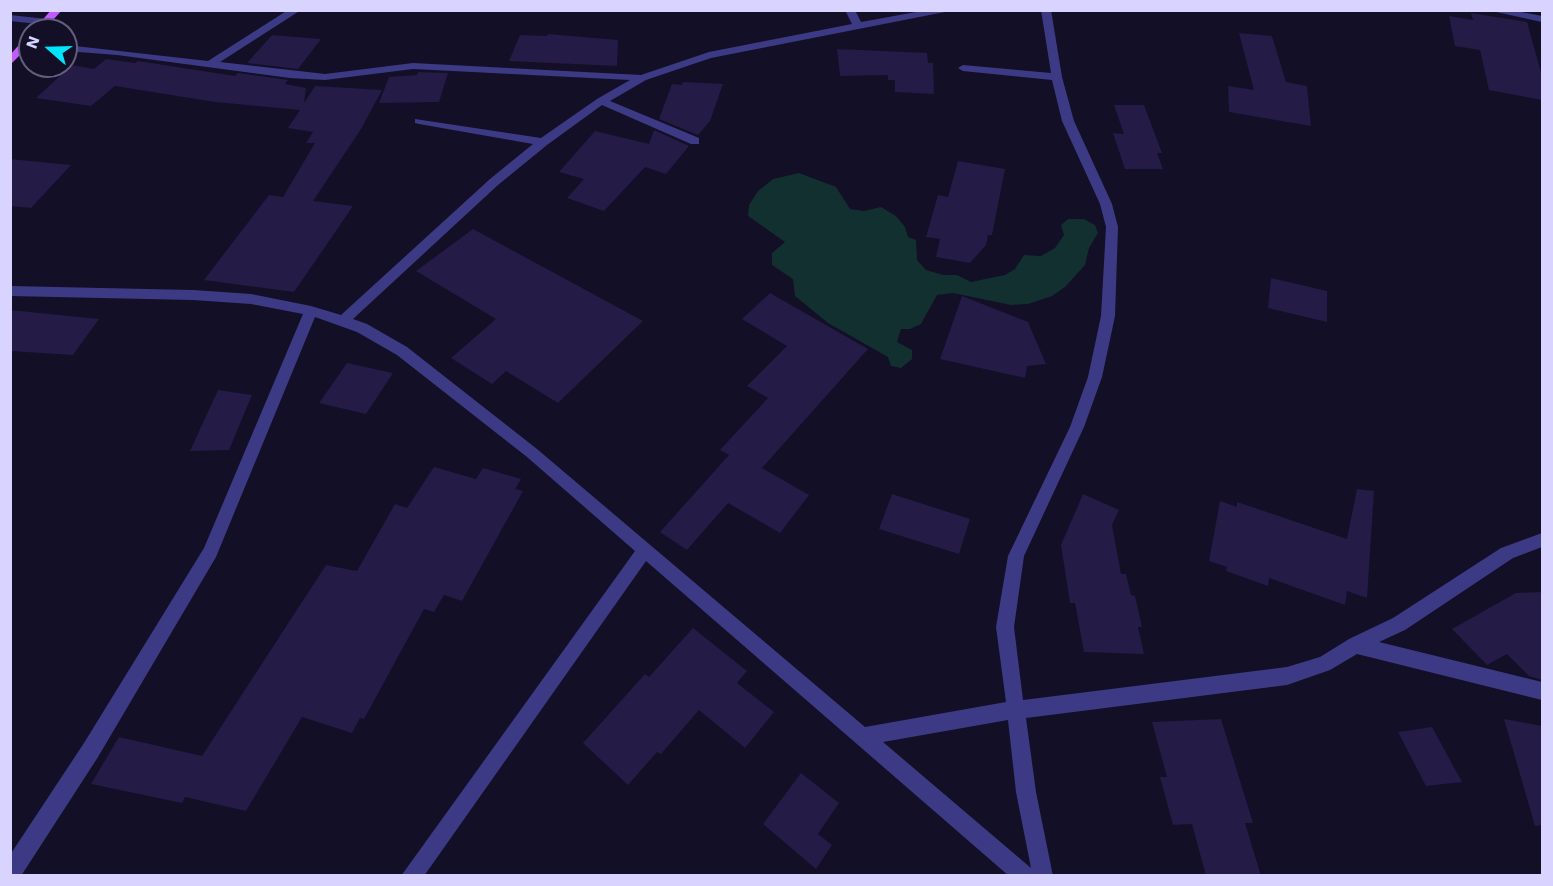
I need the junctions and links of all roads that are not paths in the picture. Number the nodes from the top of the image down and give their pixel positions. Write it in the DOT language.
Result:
graph roads {
  1 [pos="296,10"];
  2 [pos="850,10"];
  3 [pos="950,10"];
  4 [pos="1046,10"];
  5 [pos="1492,10"];
  6 [pos="1542,19"];
  7 [pos="858,26"];
  8 [pos="78,49"];
  9 [pos="210,64"];
  10 [pos="963,68"];
  11 [pos="1057,77"];
  12 [pos="642,78"];
  13 [pos="601,101"];
  14 [pos="419,121"];
  15 [pos="543,141"];
  16 [pos="695,141"];
  17 [pos="10,291"];
  18 [pos="310,311"];
  19 [pos="343,321"];
  20 [pos="1542,540"];
  21 [pos="645,550"];
  22 [pos="1355,645"];
  23 [pos="1542,691"];
  24 [pos="1014,710"];
  25 [pos="863,736"];
  26 [pos="10,874"];
  27 [pos="411,876"];
  28 [pos="1025,876"];
  29 [pos="1044,876"];
  1 -- 9 [label="street"];
  2 -- 7 [label="street"];
  3 -- 7 [label="street"];
  4 -- 11 [label="street"];
  5 -- 6 [label="street"];
  7 -- 12 [label="street"];
  8 -- 9 [label="street"];
  9 -- 12 [label="street"];
  10 -- 11 [label="street"];
  11 -- 24 [label="street"];
  12 -- 13 [label="street"];
  13 -- 15 [label="street"];
  13 -- 16 [label="street"];
  14 -- 15 [label="street"];
  15 -- 19 [label="street"];
  17 -- 18 [label="street"];
  18 -- 19 [label="street"];
  18 -- 26 [label="street"];
  19 -- 21 [label="street"];
  20 -- 22 [label="street"];
  21 -- 25 [label="street"];
  21 -- 27 [label="street"];
  22 -- 23 [label="street"];
  22 -- 24 [label="street"];
  24 -- 25 [label="street"];
  24 -- 29 [label="street"];
  25 -- 28 [label="street"];
}
